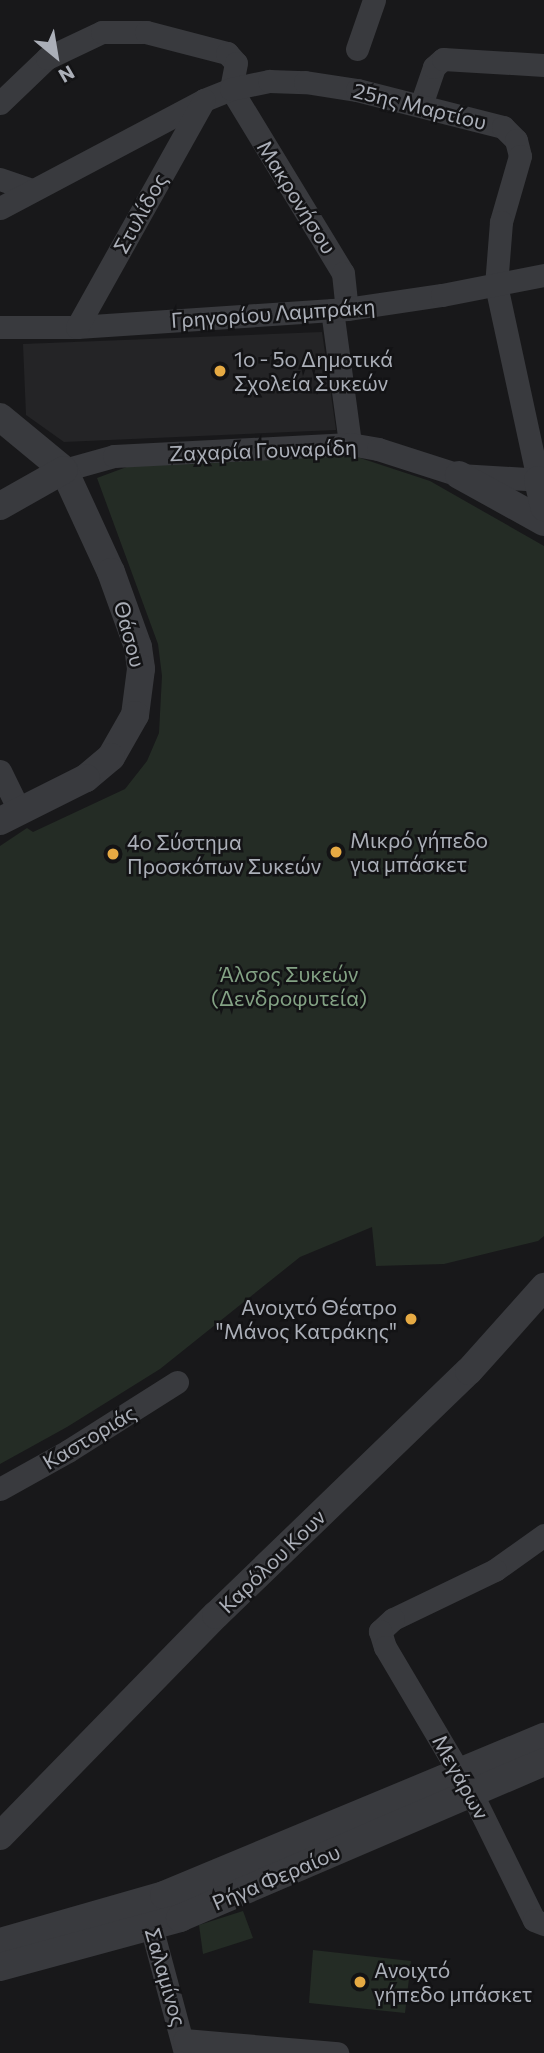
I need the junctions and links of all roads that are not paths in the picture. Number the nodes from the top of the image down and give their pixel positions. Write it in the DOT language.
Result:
graph roads {
  1 [pos="374,0"];
  2 [pos="357,49"];
  3 [pos="544,65"];
  4 [pos="230,89"];
  5 [pos="204,100"];
  6 [pos="0,103"];
  7 [pos="421,105"];
  8 [pos="0,179"];
  9 [pos="32,190"];
  10 [pos="0,208"];
  11 [pos="544,275"];
  12 [pos="496,285"];
  13 [pos="339,310"];
  14 [pos="0,327"];
  15 [pos="77,327"];
  16 [pos="0,417"];
  17 [pos="350,444"];
  18 [pos="64,470"];
  19 [pos="459,475"];
  20 [pos="542,489"];
  21 [pos="0,506"];
  22 [pos="544,522"];
  23 [pos="0,771"];
  24 [pos="10,817"];
  25 [pos="544,1287"];
  26 [pos="177,1382"];
  27 [pos="0,1489"];
  28 [pos="544,1535"];
  29 [pos="544,1737"];
  30 [pos="544,1762"];
  31 [pos="466,1783"];
  32 [pos="0,1836"];
  33 [pos="148,1915"];
  34 [pos="542,1924"];
  35 [pos="0,1942"];
  36 [pos="0,1967"];
  37 [pos="185,2046"];
  38 [pos="337,2053"];
  1 -- 2 [label="street"];
  3 -- 7 [label="street"];
  4 -- 5 [label="street, 25ης Μαρτίου"];
  4 -- 6 [label="street"];
  4 -- 7 [label="street, 25ης Μαρτίου"];
  4 -- 13 [label="street, Μακρονήσου"];
  5 -- 9 [label="street, 25ης Μαρτίου"];
  5 -- 15 [label="street, Στυλίδος"];
  7 -- 12 [label="street, 25ης Μαρτίου"];
  8 -- 9 [label="street"];
  9 -- 10 [label="street, 25ης Μαρτίου"];
  11 -- 12 [label="street, Γρηγορίου Λαμπράκη"];
  12 -- 13 [label="street, Γρηγορίου Λαμπράκη"];
  12 -- 20 [label="street, 25ης Μαρτίου"];
  13 -- 15 [label="street, Γρηγορίου Λαμπράκη"];
  13 -- 17 [label="street, Μακρονήσου"];
  14 -- 15 [label="street, Γρηγορίου Λαμπράκη"];
  16 -- 18 [label="street"];
  17 -- 18 [label="street, Ζαχαρία Γουναρίδη"];
  17 -- 19 [label="street, Ζαχαρία Γουναρίδη"];
  18 -- 21 [label="street"];
  18 -- 24 [label="street, Θάσου"];
  19 -- 20 [label="street, Ζαχαρία Γουναρίδη"];
  19 -- 22 [label="street"];
  23 -- 24 [label="street"];
  25 -- 32 [label="street, Καρόλου Κουν"];
  26 -- 27 [label="street, Καστοριάς"];
  28 -- 31 [label="street, Μεγάρων"];
  29 -- 31 [label="street, Ρήγα Φεραίου"];
  30 -- 31 [label="street, Ρήγα Φεραίου"];
  31 -- 33 [label="street, Ρήγα Φεραίου"];
  31 -- 34 [label="street, Μεγάρων"];
  33 -- 35 [label="street, Ρήγα Φεραίου"];
  33 -- 36 [label="street, Ρήγα Φεραίου"];
  33 -- 37 [label="street, Σαλαμίνος"];
  37 -- 38 [label="street"];
}
